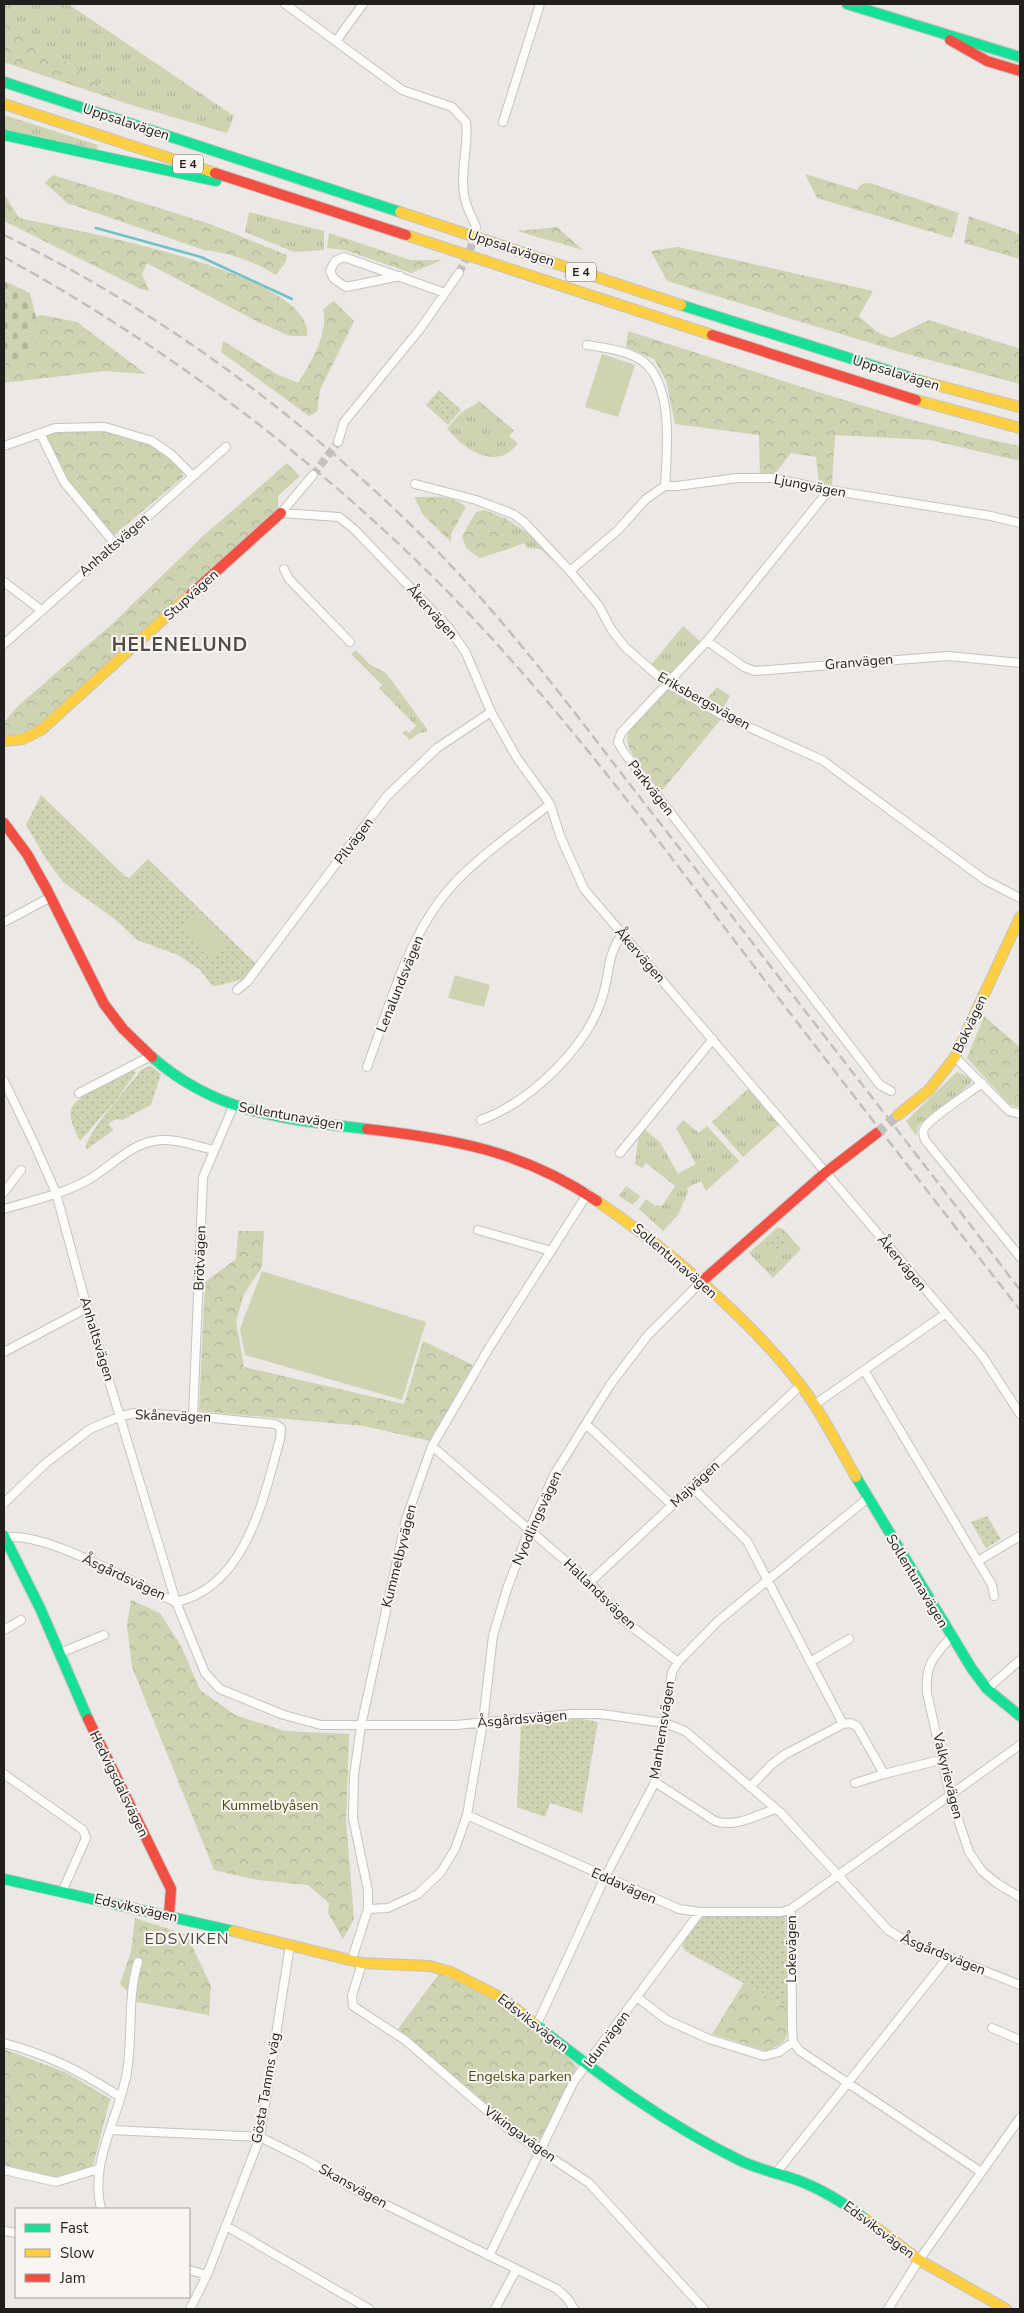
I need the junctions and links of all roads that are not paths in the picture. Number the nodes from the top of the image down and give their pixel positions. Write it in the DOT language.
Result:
graph roads {
  1 [pos="285,4"];
  2 [pos="363,4"];
  3 [pos="540,4"];
  4 [pos="847,4"];
  5 [pos="938,34"];
  6 [pos="336,41"];
  7 [pos="1020,57"];
  8 [pos="1020,71"];
  9 [pos="4,81"];
  10 [pos="4,104"];
  11 [pos="503,122"];
  12 [pos="4,135"];
  13 [pos="286,196"];
  14 [pos="476,228"];
  15 [pos="458,273"];
  16 [pos="400,276"];
  17 [pos="445,293"];
  18 [pos="587,345"];
  19 [pos="1020,407"];
  20 [pos="1020,428"];
  21 [pos="40,433"];
  22 [pos="338,442"];
  23 [pos="4,446"];
  24 [pos="226,447"];
  25 [pos="313,475"];
  26 [pos="193,476"];
  27 [pos="415,484"];
  28 [pos="665,486"];
  29 [pos="829,490"];
  30 [pos="281,513"];
  31 [pos="1020,524"];
  32 [pos="115,544"];
  33 [pos="284,569"];
  34 [pos="570,571"];
  35 [pos="4,582"];
  36 [pos="40,610"];
  37 [pos="707,641"];
  38 [pos="350,642"];
  39 [pos="4,644"];
  40 [pos="1020,663"];
  41 [pos="666,683"];
  42 [pos="491,712"];
  43 [pos="4,741"];
  44 [pos="550,804"];
  45 [pos="4,823"];
  46 [pos="51,897"];
  47 [pos="1020,898"];
  48 [pos="1020,917"];
  49 [pos="4,922"];
  50 [pos="622,934"];
  51 [pos="237,990"];
  52 [pos="713,1039"];
  53 [pos="149,1057"];
  54 [pos="955,1057"];
  55 [pos="367,1067"];
  56 [pos="4,1082"];
  57 [pos="982,1083"];
  58 [pos="891,1091"];
  59 [pos="79,1093"];
  60 [pos="233,1107"];
  61 [pos="1020,1114"];
  62 [pos="898,1115"];
  63 [pos="481,1120"];
  64 [pos="876,1133"];
  65 [pos="214,1150"];
  66 [pos="620,1153"];
  67 [pos="21,1170"];
  68 [pos="825,1173"];
  69 [pos="4,1192"];
  70 [pos="56,1193"];
  71 [pos="588,1193"];
  72 [pos="4,1209"];
  73 [pos="478,1230"];
  74 [pos="551,1251"];
  75 [pos="1020,1257"];
  76 [pos="700,1282"];
  77 [pos="86,1308"];
  78 [pos="946,1314"];
  79 [pos="4,1352"];
  80 [pos="864,1370"];
  81 [pos="801,1385"];
  82 [pos="814,1405"];
  83 [pos="1020,1414"];
  84 [pos="121,1416"];
  85 [pos="193,1416"];
  86 [pos="586,1424"];
  87 [pos="432,1446"];
  88 [pos="692,1487"];
  89 [pos="868,1498"];
  90 [pos="4,1503"];
  91 [pos="672,1505"];
  92 [pos="529,1530"];
  93 [pos="1020,1536"];
  94 [pos="4,1537"];
  95 [pos="978,1561"];
  96 [pos="768,1580"];
  97 [pos="590,1582"];
  98 [pos="994,1596"];
  99 [pos="176,1602"];
  100 [pos="20,1620"];
  101 [pos="4,1630"];
  102 [pos="104,1635"];
  103 [pos="951,1637"];
  104 [pos="849,1639"];
  105 [pos="60,1653"];
  106 [pos="1020,1660"];
  107 [pos="678,1662"];
  108 [pos="810,1662"];
  109 [pos="987,1689"];
  110 [pos="1020,1716"];
  111 [pos="483,1722"];
  112 [pos="665,1724"];
  113 [pos="843,1724"];
  114 [pos="361,1726"];
  115 [pos="1020,1745"];
  116 [pos="944,1759"];
  117 [pos="4,1774"];
  118 [pos="884,1774"];
  119 [pos="655,1782"];
  120 [pos="855,1783"];
  121 [pos="750,1788"];
  122 [pos="950,1795"];
  123 [pos="775,1809"];
  124 [pos="467,1815"];
  125 [pos="837,1875"];
  126 [pos="605,1877"];
  127 [pos="4,1879"];
  128 [pos="62,1892"];
  129 [pos="1020,1897"];
  130 [pos="368,1909"];
  131 [pos="791,1909"];
  132 [pos="700,1912"];
  133 [pos="169,1915"];
  134 [pos="290,1945"];
  135 [pos="948,1957"];
  136 [pos="357,1961"];
  137 [pos="138,1962"];
  138 [pos="1020,1985"];
  139 [pos="638,1998"];
  140 [pos="537,2024"];
  141 [pos="992,2028"];
  142 [pos="1020,2040"];
  143 [pos="793,2042"];
  144 [pos="4,2043"];
  145 [pos="588,2066"];
  146 [pos="847,2084"];
  147 [pos="119,2096"];
  148 [pos="1020,2118"];
  149 [pos="110,2130"];
  150 [pos="260,2137"];
  151 [pos="541,2152"];
  152 [pos="98,2169"];
  153 [pos="4,2170"];
  154 [pos="981,2172"];
  155 [pos="776,2173"];
  156 [pos="101,2208"];
  157 [pos="226,2226"];
  158 [pos="489,2256"];
  159 [pos="919,2260"];
  160 [pos="190,2270"];
  161 [pos="516,2270"];
  162 [pos="207,2275"];
  163 [pos="195,2300"];
  164 [pos="190,2309"];
  165 [pos="201,2309"];
  166 [pos="369,2309"];
  167 [pos="495,2309"];
  168 [pos="574,2309"];
  169 [pos="704,2309"];
  170 [pos="888,2309"];
  171 [pos="1006,2309"];
  1 -- 6 [label="street"];
  2 -- 6 [label="street"];
  3 -- 11 [label="street"];
  4 -- 5 [label="main road"];
  5 -- 7 [label="main road"];
  5 -- 8 [label="main road"];
  6 -- 14 [label="street"];
  9 -- 19 [label="main road, Uppsalavägen / E 4"];
  10 -- 13 [label="main road, Uppsalavägen / E 4"];
  12 -- 13 [label="main road"];
  13 -- 20 [label="main road, Uppsalavägen / E 4"];
  15 -- 17 [label="street"];
  16 -- 16 [label="street"];
  16 -- 17 [label="street"];
  17 -- 22 [label="street"];
  18 -- 28 [label="street"];
  21 -- 23 [label="street"];
  21 -- 26 [label="street"];
  21 -- 32 [label="street"];
  24 -- 26 [label="street, Anhaltsvägen"];
  25 -- 30 [label="street"];
  26 -- 32 [label="street, Anhaltsvägen"];
  27 -- 34 [label="street, Eriksbergsvägen"];
  28 -- 29 [label="street, Ljungvägen"];
  28 -- 34 [label="street"];
  29 -- 31 [label="street, Ljungvägen"];
  29 -- 37 [label="street, Parkvägen"];
  30 -- 42 [label="street, Åkervägen"];
  30 -- 43 [label="main road, Stupvägen"];
  32 -- 36 [label="street, Anhaltsvägen"];
  33 -- 38 [label="street"];
  34 -- 41 [label="street, Eriksbergsvägen"];
  35 -- 36 [label="street"];
  36 -- 39 [label="street, Anhaltsvägen"];
  37 -- 40 [label="street, Granvägen"];
  37 -- 41 [label="street, Parkvägen"];
  41 -- 47 [label="street, Eriksbergsvägen"];
  41 -- 58 [label="street, Parkvägen"];
  42 -- 44 [label="street, Åkervägen"];
  42 -- 51 [label="street, Pilvägen"];
  44 -- 50 [label="street, Åkervägen"];
  44 -- 55 [label="street, Lenalundsvägen"];
  45 -- 46 [label="main road, Sollentunavägen"];
  46 -- 49 [label="street"];
  46 -- 53 [label="main road, Sollentunavägen"];
  48 -- 54 [label="main road, Bokvägen"];
  50 -- 52 [label="street, Åkervägen"];
  50 -- 63 [label="street"];
  52 -- 66 [label="street"];
  52 -- 68 [label="street, Åkervägen"];
  53 -- 59 [label="street"];
  53 -- 60 [label="main road, Sollentunavägen"];
  54 -- 57 [label="street"];
  54 -- 62 [label="main road, Bokvägen"];
  56 -- 70 [label="street, Anhaltsvägen"];
  57 -- 61 [label="street"];
  57 -- 75 [label="street"];
  60 -- 65 [label="street, Brötvägen"];
  60 -- 71 [label="main road, Sollentunavägen"];
  64 -- 68 [label="main road"];
  65 -- 70 [label="street"];
  65 -- 85 [label="street, Brötvägen"];
  67 -- 69 [label="street"];
  68 -- 76 [label="main road, Nyodlingsvägen"];
  68 -- 78 [label="street, Åkervägen"];
  70 -- 72 [label="street"];
  70 -- 77 [label="street, Anhaltsvägen"];
  71 -- 74 [label="street, Kummelbyvägen"];
  71 -- 76 [label="main road, Sollentunavägen"];
  73 -- 74 [label="street"];
  74 -- 87 [label="street, Kummelbyvägen"];
  76 -- 81 [label="main road, Sollentunavägen"];
  76 -- 86 [label="street, Nyodlingsvägen"];
  77 -- 79 [label="street"];
  77 -- 84 [label="street, Anhaltsvägen"];
  78 -- 80 [label="street"];
  78 -- 83 [label="street, Åkervägen"];
  80 -- 82 [label="street"];
  80 -- 95 [label="street"];
  81 -- 82 [label="main road, Sollentunavägen"];
  81 -- 88 [label="street, Majvägen"];
  82 -- 89 [label="main road, Sollentunavägen"];
  84 -- 85 [label="street, Skånevägen"];
  84 -- 90 [label="street, Skånevägen"];
  84 -- 99 [label="street, Anhaltsvägen"];
  85 -- 99 [label="street, Skånevägen"];
  86 -- 91 [label="street"];
  86 -- 92 [label="street, Nyodlingsvägen"];
  87 -- 92 [label="street, Hallandsvägen"];
  87 -- 114 [label="street, Kummelbyvägen"];
  88 -- 91 [label="street, Majvägen"];
  88 -- 96 [label="street"];
  89 -- 96 [label="street, Manhemsvägen"];
  89 -- 103 [label="main road, Sollentunavägen"];
  91 -- 97 [label="street, Majvägen"];
  92 -- 97 [label="street, Hallandsvägen"];
  92 -- 111 [label="street, Nyodlingsvägen"];
  93 -- 95 [label="street"];
  94 -- 99 [label="street, Åsgårdsvägen"];
  94 -- 105 [label="main road, Hedvigsdalsvägen"];
  95 -- 98 [label="street"];
  96 -- 107 [label="street, Manhemsvägen"];
  96 -- 108 [label="street"];
  97 -- 107 [label="street, Hallandsvägen"];
  99 -- 114 [label="street, Åsgårdsvägen"];
  100 -- 101 [label="street"];
  102 -- 105 [label="street"];
  103 -- 109 [label="main road, Sollentunavägen"];
  103 -- 116 [label="street, Valkyrievägen"];
  104 -- 108 [label="street"];
  105 -- 133 [label="main road, Hedvigsdalsvägen"];
  106 -- 109 [label="street"];
  107 -- 112 [label="street, Manhemsvägen"];
  108 -- 113 [label="street"];
  109 -- 110 [label="main road, Sollentunavägen"];
  111 -- 112 [label="street, Åsgårdsvägen"];
  111 -- 114 [label="street, Åsgårdsvägen"];
  111 -- 124 [label="street, Nyodlingsvägen"];
  112 -- 119 [label="street, Manhemsvägen"];
  112 -- 121 [label="street, Åsgårdsvägen"];
  113 -- 118 [label="street"];
  113 -- 121 [label="street"];
  114 -- 130 [label="street, Kummelbyvägen"];
  115 -- 122 [label="street, Lokevägen"];
  116 -- 118 [label="street"];
  116 -- 122 [label="street, Valkyrievägen"];
  117 -- 128 [label="street"];
  118 -- 120 [label="street"];
  119 -- 123 [label="street"];
  119 -- 126 [label="street, Manhemsvägen"];
  121 -- 123 [label="street, Åsgårdsvägen"];
  122 -- 125 [label="street, Lokevägen"];
  122 -- 129 [label="street, Valkyrievägen"];
  123 -- 125 [label="street, Åsgårdsvägen"];
  124 -- 126 [label="street, Eddavägen"];
  124 -- 130 [label="street, Nyodlingsvägen"];
  125 -- 131 [label="street, Lokevägen"];
  125 -- 135 [label="street, Åsgårdsvägen"];
  126 -- 132 [label="street, Eddavägen"];
  126 -- 140 [label="street, Manhemsvägen"];
  127 -- 128 [label="main road, Edsviksvägen"];
  128 -- 133 [label="main road, Edsviksvägen"];
  130 -- 136 [label="street, Kummelbyvägen"];
  131 -- 132 [label="street, Eddavägen"];
  131 -- 143 [label="street, Lokevägen"];
  132 -- 139 [label="street, Idunvägen"];
  133 -- 134 [label="main road, Edsviksvägen"];
  134 -- 136 [label="main road, Edsviksvägen"];
  134 -- 150 [label="street, Gösta Tamms väg"];
  135 -- 138 [label="street, Åsgårdsvägen"];
  135 -- 146 [label="street"];
  136 -- 140 [label="main road, Edsviksvägen"];
  136 -- 151 [label="street, Vikingavägen"];
  137 -- 147 [label="street"];
  139 -- 143 [label="street"];
  139 -- 145 [label="street, Idunvägen"];
  140 -- 145 [label="main road, Edsviksvägen"];
  141 -- 142 [label="street"];
  143 -- 146 [label="street"];
  144 -- 147 [label="street"];
  145 -- 151 [label="street, Idunvägen"];
  145 -- 155 [label="main road, Edsviksvägen"];
  146 -- 154 [label="street"];
  146 -- 155 [label="street"];
  147 -- 149 [label="street"];
  148 -- 154 [label="street"];
  149 -- 150 [label="street, Skansvägen"];
  149 -- 152 [label="street"];
  150 -- 157 [label="street, Gösta Tamms väg"];
  150 -- 158 [label="street, Skansvägen"];
  151 -- 158 [label="street, Idunvägen"];
  151 -- 169 [label="street, Vikingavägen"];
  152 -- 153 [label="street"];
  152 -- 156 [label="street"];
  154 -- 159 [label="street"];
  155 -- 159 [label="main road, Edsviksvägen"];
  157 -- 162 [label="street, Gösta Tamms väg"];
  157 -- 166 [label="street"];
  158 -- 161 [label="street, Skansvägen"];
  159 -- 170 [label="street"];
  159 -- 171 [label="main road, Edsviksvägen"];
  160 -- 162 [label="street"];
  161 -- 167 [label="street"];
  161 -- 168 [label="street, Skansvägen"];
  162 -- 163 [label="street, Gösta Tamms väg"];
  163 -- 164 [label="street, Gösta Tamms väg"];
  163 -- 165 [label="street"];
}
